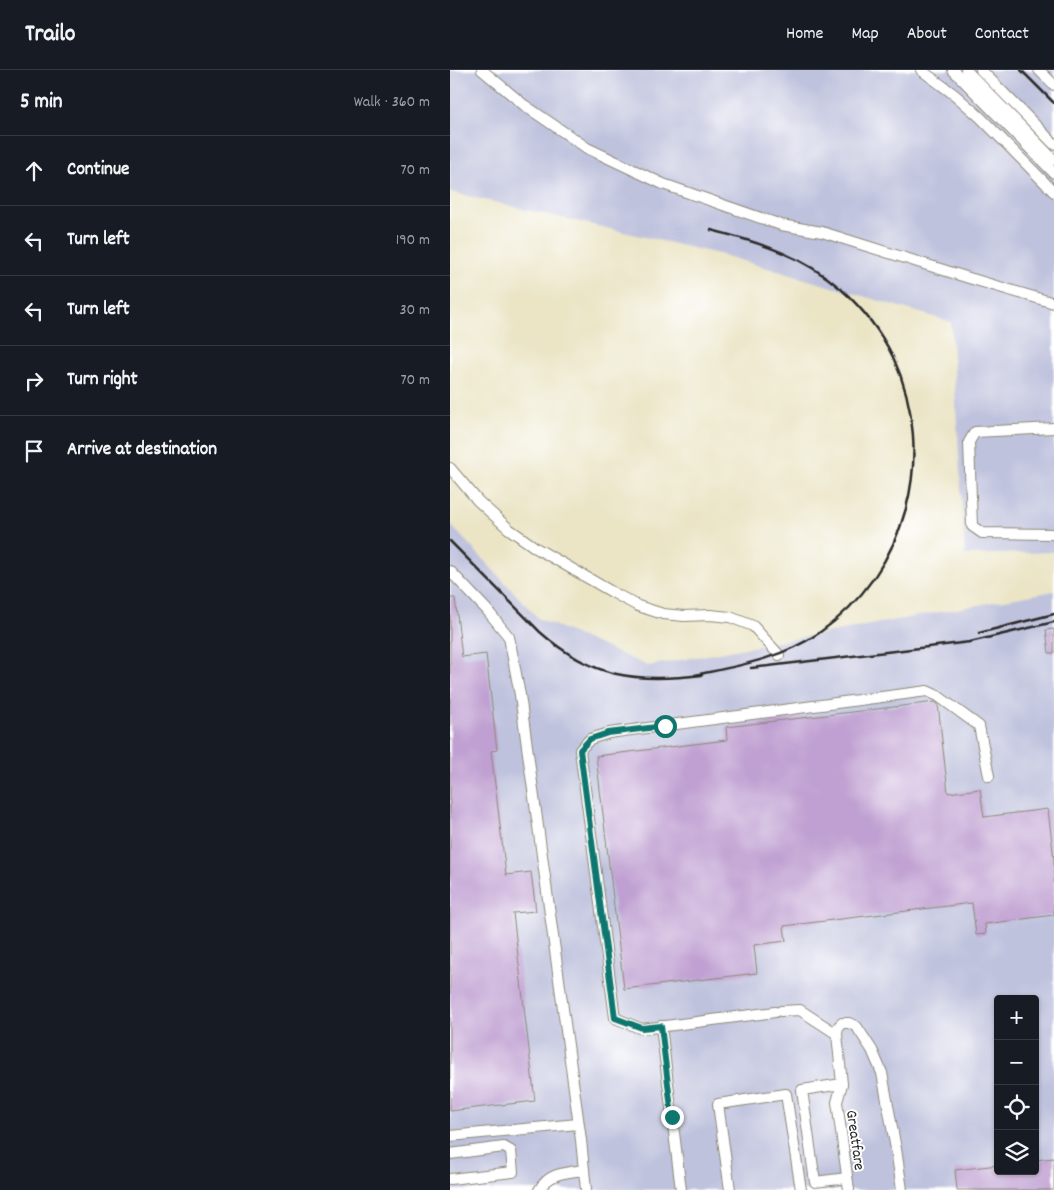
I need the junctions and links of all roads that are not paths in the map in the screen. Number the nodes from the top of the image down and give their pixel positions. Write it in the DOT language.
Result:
graph roads {
  1 [pos="482,70"];
  2 [pos="921,70"];
  3 [pos="953,70"];
  4 [pos="966,70"];
  5 [pos="981,70"];
  6 [pos="1039,70"];
  7 [pos="1054,85"];
  8 [pos="1054,144"];
  9 [pos="1054,160"];
  10 [pos="1054,173"];
  11 [pos="1054,192"];
  12 [pos="1054,303"];
  13 [pos="1054,428"];
  14 [pos="450,468"];
  15 [pos="1054,534"];
  16 [pos="450,571"];
  17 [pos="779,654"];
  18 [pos="989,776"];
  19 [pos="661,1026"];
  20 [pos="837,1034"];
  21 [pos="842,1084"];
  22 [pos="578,1124"];
  23 [pos="450,1136"];
  24 [pos="450,1154"];
  25 [pos="584,1170"];
  26 [pos="847,1178"];
  27 [pos="450,1180"];
  28 [pos="540,1190"];
  29 [pos="586,1190"];
  30 [pos="681,1190"];
  31 [pos="730,1190"];
  32 [pos="801,1190"];
  33 [pos="849,1190"];
  34 [pos="902,1190"];
  1 -- 12 [label="street"];
  2 -- 11 [label="street"];
  3 -- 10 [label="street"];
  4 -- 9 [label="street"];
  5 -- 8 [label="street"];
  6 -- 7 [label="street"];
  13 -- 15 [label="street"];
  14 -- 17 [label="street"];
  16 -- 22 [label="street"];
  18 -- 19 [label="street"];
  19 -- 20 [label="street"];
  19 -- 30 [label="street"];
  20 -- 21 [label="street, Greatfare"];
  20 -- 34 [label="street"];
  21 -- 26 [label="street, Greatfare"];
  21 -- 26 [label="street"];
  22 -- 23 [label="street"];
  22 -- 25 [label="street"];
  24 -- 27 [label="street"];
  25 -- 28 [label="street"];
  25 -- 29 [label="street"];
  26 -- 33 [label="street, Greatfare"];
  31 -- 32 [label="street"];
}
